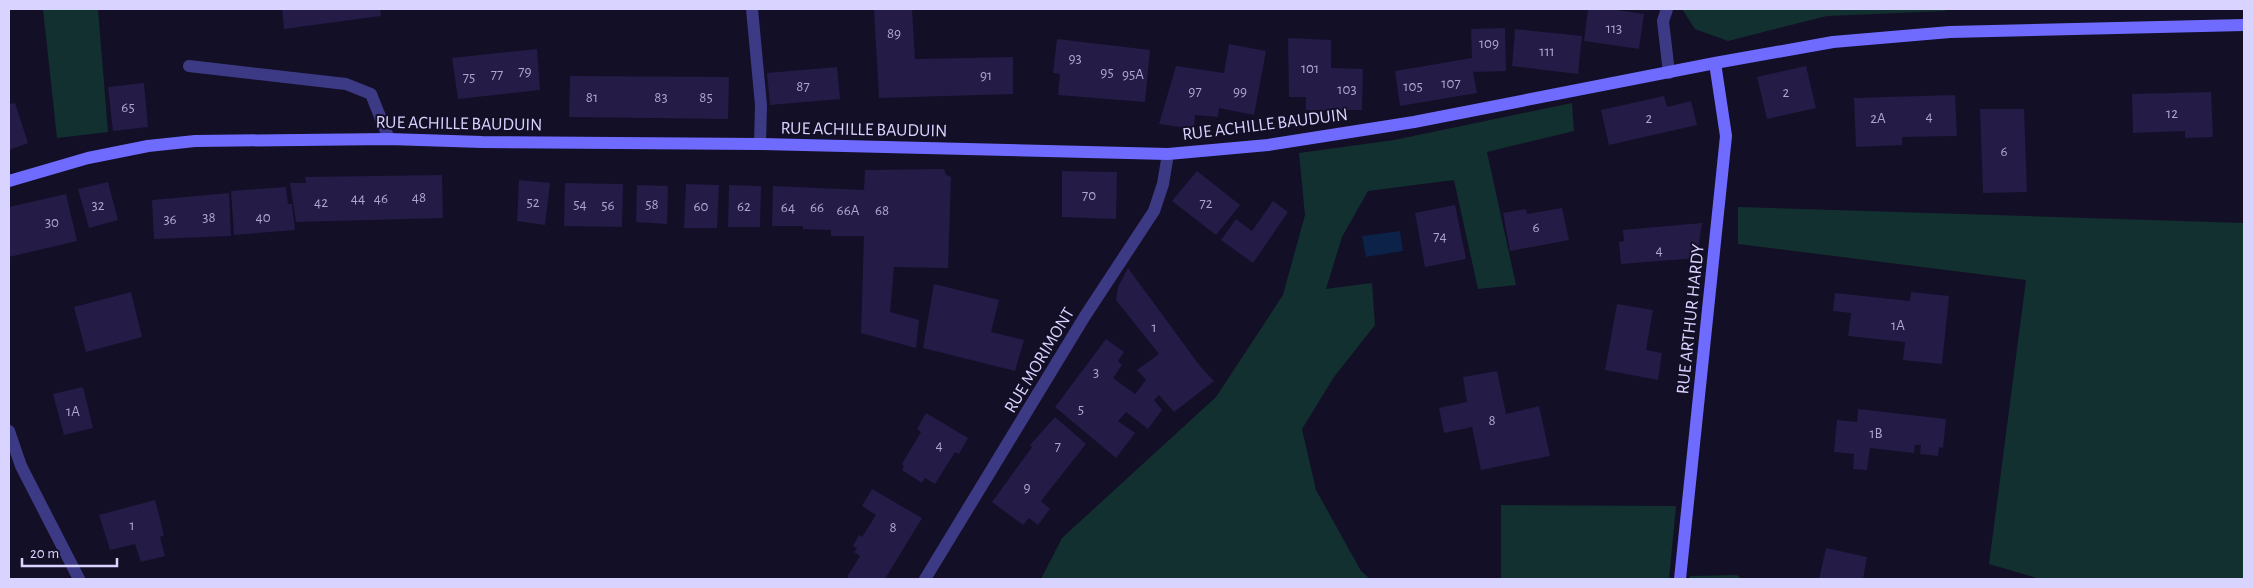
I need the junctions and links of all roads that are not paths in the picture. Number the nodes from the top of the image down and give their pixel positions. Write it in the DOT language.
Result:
graph roads {
  1 [pos="752,9"];
  2 [pos="1668,9"];
  3 [pos="2244,26"];
  4 [pos="1715,63"];
  5 [pos="189,66"];
  6 [pos="1669,73"];
  7 [pos="388,139"];
  8 [pos="760,144"];
  9 [pos="1168,154"];
  10 [pos="9,181"];
  11 [pos="9,431"];
  12 [pos="79,579"];
  13 [pos="926,579"];
  14 [pos="1680,579"];
  1 -- 8 [label="street"];
  2 -- 6 [label="street"];
  3 -- 4 [label="street, RUE ACHILLE BAUDUIN"];
  4 -- 6 [label="street, RUE ACHILLE BAUDUIN"];
  4 -- 14 [label="street, RUE ARTHUR HARDY"];
  5 -- 7 [label="street"];
  6 -- 9 [label="street, RUE ACHILLE BAUDUIN"];
  7 -- 8 [label="street, RUE ACHILLE BAUDUIN"];
  7 -- 10 [label="street, RUE ACHILLE BAUDUIN"];
  8 -- 9 [label="street, RUE ACHILLE BAUDUIN"];
  9 -- 13 [label="street, RUE MORIMONT"];
  11 -- 12 [label="street"];
}
